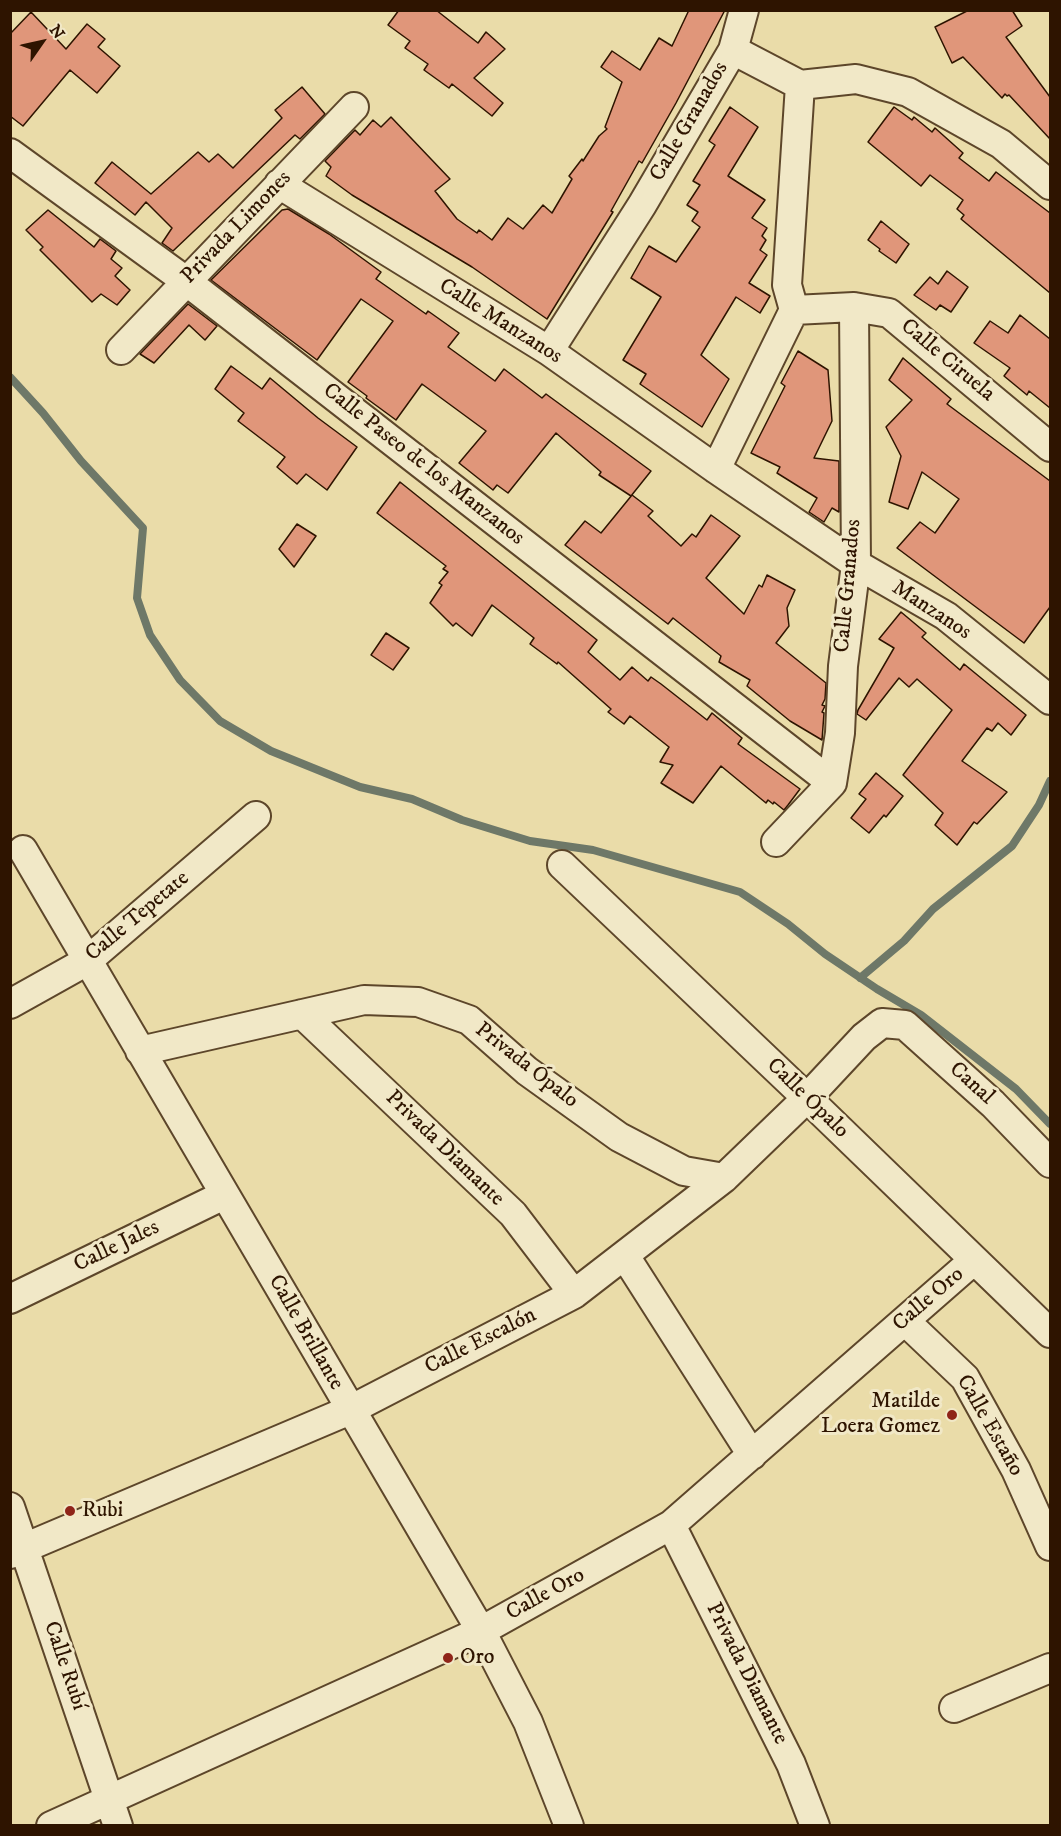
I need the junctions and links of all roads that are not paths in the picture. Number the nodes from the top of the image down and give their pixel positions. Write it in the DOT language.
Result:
graph roads {
  1 [pos="744,10"];
  2 [pos="733,50"];
  3 [pos="800,85"];
  4 [pos="354,107"];
  5 [pos="10,153"];
  6 [pos="279,184"];
  7 [pos="1050,185"];
  8 [pos="186,280"];
  9 [pos="854,307"];
  10 [pos="794,310"];
  11 [pos="121,350"];
  12 [pos="549,351"];
  13 [pos="1050,447"];
  14 [pos="716,469"];
  15 [pos="856,564"];
  16 [pos="1046,697"];
  17 [pos="832,783"];
  18 [pos="256,816"];
  19 [pos="776,842"];
  20 [pos="23,850"];
  21 [pos="561,865"];
  22 [pos="87,961"];
  23 [pos="10,1004"];
  24 [pos="302,1014"];
  25 [pos="882,1023"];
  26 [pos="140,1051"];
  27 [pos="807,1098"];
  28 [pos="1050,1163"];
  29 [pos="724,1178"];
  30 [pos="224,1195"];
  31 [pos="625,1256"];
  32 [pos="975,1260"];
  33 [pos="574,1294"];
  34 [pos="10,1299"];
  35 [pos="905,1321"];
  36 [pos="1050,1333"];
  37 [pos="350,1410"];
  38 [pos="752,1455"];
  39 [pos="10,1507"];
  40 [pos="671,1525"];
  41 [pos="1050,1546"];
  42 [pos="17,1550"];
  43 [pos="481,1631"];
  44 [pos="1050,1668"];
  45 [pos="954,1708"];
  46 [pos="109,1799"];
  47 [pos="51,1826"];
  48 [pos="118,1826"];
  49 [pos="569,1826"];
  50 [pos="815,1826"];
  1 -- 2 [label="street, Calle Granados"];
  2 -- 3 [label="street"];
  2 -- 12 [label="street, Calle Granados"];
  3 -- 7 [label="street"];
  3 -- 10 [label="street"];
  4 -- 6 [label="street, Privada Limones"];
  5 -- 8 [label="street, Calle Paseo de los Manzanos"];
  6 -- 8 [label="street, Privada Limones"];
  6 -- 12 [label="street, Calle Manzanos"];
  8 -- 11 [label="street, Privada Limones"];
  8 -- 17 [label="street, Calle Paseo de los Manzanos"];
  9 -- 10 [label="street, Calle Ciruela"];
  9 -- 13 [label="street, Calle Ciruela"];
  9 -- 15 [label="street, Calle Granados"];
  10 -- 14 [label="street"];
  12 -- 14 [label="street, Calle Manzanos"];
  14 -- 15 [label="street, Manzanos"];
  15 -- 16 [label="street, Manzanos"];
  15 -- 17 [label="street, Calle Granados"];
  17 -- 19 [label="street"];
  18 -- 22 [label="street, Calle Tepetate"];
  20 -- 22 [label="street, Calle Brillante"];
  21 -- 27 [label="street, Calle Ópalo"];
  22 -- 23 [label="street, Calle Tepetate"];
  22 -- 26 [label="street, Calle Brillante"];
  24 -- 26 [label="street, Privada Ópalo"];
  24 -- 29 [label="street, Privada Ópalo"];
  24 -- 33 [label="street, Privada Diamante"];
  25 -- 27 [label="street, Calle Escalón"];
  25 -- 28 [label="street, Canal"];
  26 -- 30 [label="street, Calle Brillante"];
  27 -- 29 [label="street, Calle Escalón"];
  27 -- 32 [label="street, Calle Ópalo"];
  29 -- 31 [label="street, Calle Escalón"];
  30 -- 34 [label="street, Calle Jales"];
  30 -- 37 [label="street, Calle Brillante"];
  31 -- 33 [label="street, Calle Escalón"];
  31 -- 38 [label="street"];
  32 -- 35 [label="street, Calle Oro"];
  32 -- 36 [label="street, Calle Ópalo"];
  33 -- 37 [label="street, Calle Escalón"];
  35 -- 38 [label="street, Calle Oro"];
  35 -- 41 [label="street, Calle Estaño"];
  37 -- 42 [label="street, Calle Escalón"];
  37 -- 43 [label="street, Calle Brillante"];
  38 -- 40 [label="street, Calle Oro"];
  39 -- 42 [label="street, Calle Rubí"];
  40 -- 43 [label="street, Calle Oro"];
  40 -- 50 [label="street, Privada Diamante"];
  42 -- 46 [label="street, Calle Rubí"];
  43 -- 46 [label="street, Calle Oro"];
  43 -- 49 [label="street, Calle Brillante"];
  44 -- 45 [label="street"];
  46 -- 47 [label="street, Calle Oro"];
  46 -- 48 [label="street, Calle Rubí"];
}
